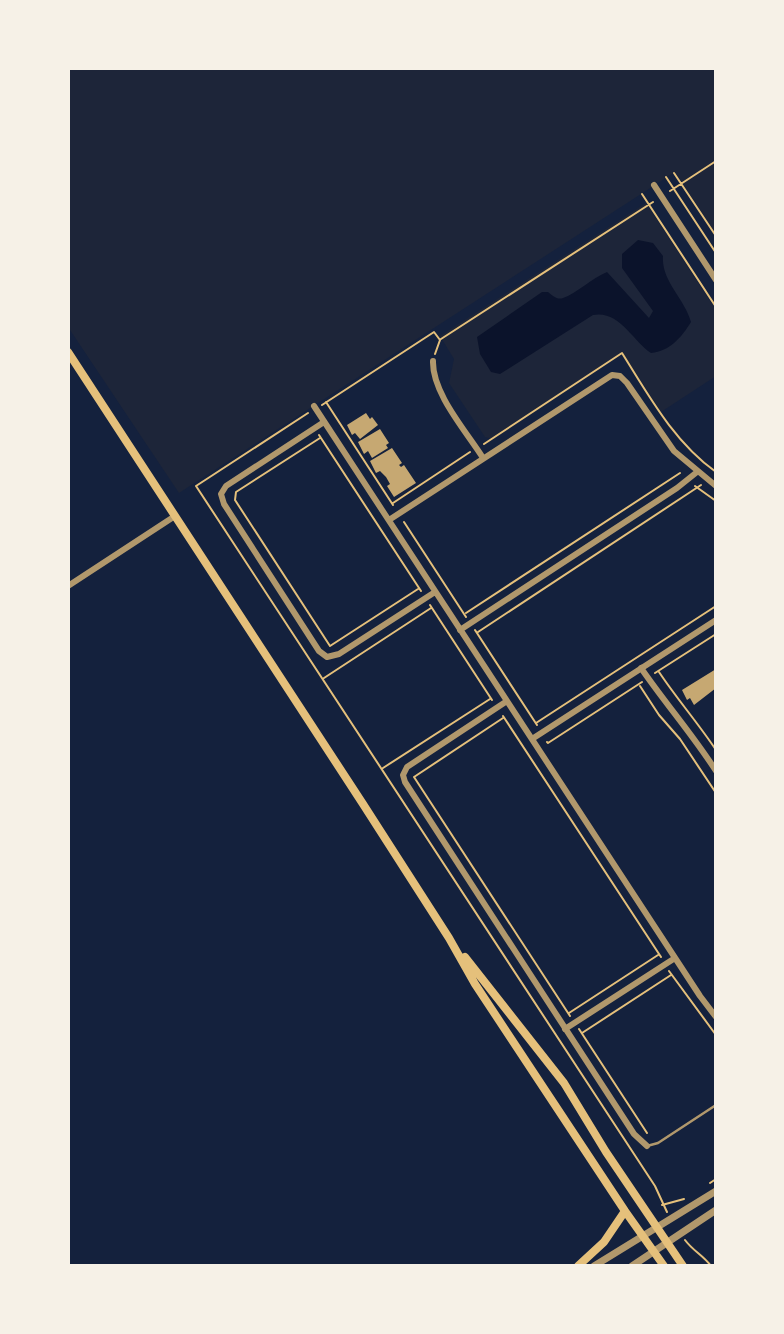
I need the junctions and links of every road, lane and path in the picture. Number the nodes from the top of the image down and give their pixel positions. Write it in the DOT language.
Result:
graph roads {
  1 [pos="716,161"];
  2 [pos="674,173"];
  3 [pos="666,177"];
  4 [pos="681,183"];
  5 [pos="654,185"];
  6 [pos="674,188"];
  7 [pos="642,194"];
  8 [pos="662,197"];
  9 [pos="649,204"];
  10 [pos="716,236"];
  11 [pos="716,253"];
  12 [pos="716,280"];
  13 [pos="716,307"];
  14 [pos="440,340"];
  15 [pos="68,352"];
  16 [pos="433,361"];
  17 [pos="326,402"];
  18 [pos="314,406"];
  19 [pos="305,415"];
  20 [pos="324,422"];
  21 [pos="314,428"];
  22 [pos="321,438"];
  23 [pos="477,448"];
  24 [pos="483,458"];
  25 [pos="696,472"];
  26 [pos="716,472"];
  27 [pos="705,479"];
  28 [pos="716,486"];
  29 [pos="392,504"];
  30 [pos="399,514"];
  31 [pos="175,516"];
  32 [pos="389,520"];
  33 [pos="68,586"];
  34 [pos="419,588"];
  35 [pos="435,592"];
  36 [pos="425,598"];
  37 [pos="716,606"];
  38 [pos="432,608"];
  39 [pos="716,620"];
  40 [pos="470,624"];
  41 [pos="460,630"];
  42 [pos="477,633"];
  43 [pos="716,634"];
  44 [pos="641,668"];
  45 [pos="658,671"];
  46 [pos="648,678"];
  47 [pos="323,679"];
  48 [pos="639,684"];
  49 [pos="491,698"];
  50 [pos="507,701"];
  51 [pos="497,708"];
  52 [pos="504,718"];
  53 [pos="536,723"];
  54 [pos="542,733"];
  55 [pos="532,739"];
  56 [pos="716,750"];
  57 [pos="382,769"];
  58 [pos="716,771"];
  59 [pos="716,793"];
  60 [pos="449,938"];
  61 [pos="659,954"];
  62 [pos="675,958"];
  63 [pos="665,964"];
  64 [pos="671,974"];
  65 [pos="568,1013"];
  66 [pos="716,1017"];
  67 [pos="575,1023"];
  68 [pos="565,1029"];
  69 [pos="582,1033"];
  70 [pos="716,1035"];
  71 [pos="716,1105"];
  72 [pos="644,1144"];
  73 [pos="716,1179"];
  74 [pos="707,1185"];
  75 [pos="716,1191"];
  76 [pos="691,1196"];
  77 [pos="662,1205"];
  78 [pos="716,1210"];
  79 [pos="625,1211"];
  80 [pos="657,1228"];
  81 [pos="643,1235"];
  82 [pos="668,1242"];
  83 [pos="689,1245"];
  84 [pos="684,1249"];
  85 [pos="654,1251"];
  86 [pos="578,1266"];
  87 [pos="594,1266"];
  88 [pos="632,1266"];
  89 [pos="664,1266"];
  90 [pos="683,1266"];
  1 -- 4 [label="path"];
  2 -- 4 [label="path"];
  3 -- 6 [label="path"];
  4 -- 6 [label="path"];
  4 -- 10 [label="path"];
  5 -- 8 [label="street"];
  6 -- 8 [label="path"];
  6 -- 11 [label="path"];
  7 -- 9 [label="path"];
  8 -- 9 [label="path"];
  8 -- 12 [label="street"];
  9 -- 13 [label="path"];
  9 -- 14 [label="path"];
  15 -- 31 [label="main road"];
  16 -- 23 [label="street"];
  17 -- 29 [label="path"];
  18 -- 20 [label="street"];
  19 -- 21 [label="path"];
  20 -- 21 [label="street"];
  20 -- 32 [label="street"];
  21 -- 22 [label="path"];
  21 -- 36 [label="street"];
  22 -- 34 [label="path"];
  22 -- 34 [label="path"];
  23 -- 24 [label="street"];
  23 -- 26 [label="path"];
  23 -- 29 [label="path"];
  24 -- 25 [label="street"];
  24 -- 30 [label="street"];
  25 -- 27 [label="street"];
  25 -- 40 [label="street"];
  27 -- 28 [label="street"];
  27 -- 42 [label="path"];
  29 -- 30 [label="path"];
  30 -- 32 [label="street"];
  30 -- 40 [label="path"];
  31 -- 33 [label="street"];
  31 -- 60 [label="main road"];
  32 -- 35 [label="street"];
  34 -- 36 [label="path"];
  35 -- 36 [label="street"];
  35 -- 41 [label="street"];
  36 -- 38 [label="path"];
  37 -- 53 [label="path"];
  38 -- 47 [label="path"];
  38 -- 49 [label="path"];
  39 -- 44 [label="street"];
  40 -- 41 [label="street"];
  40 -- 42 [label="path"];
  41 -- 50 [label="street"];
  42 -- 53 [label="path"];
  43 -- 45 [label="path"];
  44 -- 46 [label="street"];
  44 -- 54 [label="street"];
  45 -- 46 [label="path"];
  45 -- 56 [label="path"];
  46 -- 48 [label="path"];
  46 -- 58 [label="street"];
  48 -- 54 [label="path"];
  48 -- 59 [label="path"];
  49 -- 51 [label="path"];
  49 -- 57 [label="path"];
  50 -- 51 [label="street"];
  50 -- 55 [label="street"];
  51 -- 52 [label="path"];
  51 -- 68 [label="street"];
  52 -- 61 [label="path"];
  52 -- 65 [label="path"];
  53 -- 54 [label="path"];
  54 -- 55 [label="street"];
  55 -- 62 [label="street"];
  60 -- 79 [label="main road"];
  60 -- 80 [label="main road"];
  61 -- 63 [label="path"];
  61 -- 65 [label="path"];
  62 -- 63 [label="street"];
  62 -- 66 [label="street"];
  63 -- 64 [label="path"];
  63 -- 67 [label="street"];
  64 -- 69 [label="path"];
  64 -- 70 [label="path"];
  65 -- 67 [label="path"];
  67 -- 68 [label="street"];
  67 -- 69 [label="path"];
  68 -- 72 [label="street"];
  69 -- 72 [label="path"];
  71 -- 72 [label="lane"];
  73 -- 74 [label="path"];
  75 -- 80 [label="street"];
  76 -- 77 [label="path"];
  78 -- 82 [label="street"];
  79 -- 81 [label="main road"];
  79 -- 86 [label="main road"];
  80 -- 81 [label="street"];
  80 -- 82 [label="main road"];
  81 -- 85 [label="main road"];
  81 -- 87 [label="street"];
  82 -- 85 [label="street"];
  82 -- 90 [label="main road"];
  83 -- 84 [label="path"];
  85 -- 88 [label="street"];
  85 -- 89 [label="main road"];
}
